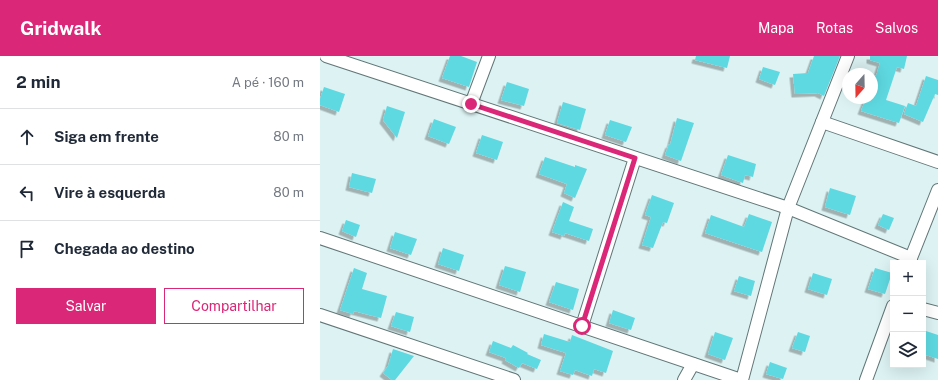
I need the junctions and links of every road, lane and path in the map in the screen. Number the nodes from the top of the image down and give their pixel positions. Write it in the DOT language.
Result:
graph roads {
  1 [pos="326,56"];
  2 [pos="489,56"];
  3 [pos="848,56"];
  4 [pos="471,104"];
  5 [pos="822,122"];
  6 [pos="635,158"];
  7 [pos="938,162"];
  8 [pos="938,190"];
  9 [pos="788,208"];
  10 [pos="320,238"];
  11 [pos="910,260"];
  12 [pos="926,310"];
  13 [pos="938,313"];
  14 [pos="890,314"];
  15 [pos="320,315"];
  16 [pos="582,326"];
  17 [pos="693,364"];
  18 [pos="514,380"];
  19 [pos="684,380"];
  20 [pos="742,380"];
  21 [pos="866,380"];
  1 -- 4 [label="street"];
  2 -- 4 [label="street"];
  3 -- 5 [label="street"];
  4 -- 6 [label="street"];
  5 -- 7 [label="street"];
  5 -- 9 [label="street"];
  6 -- 9 [label="street"];
  6 -- 16 [label="street"];
  8 -- 11 [label="street"];
  9 -- 11 [label="street"];
  9 -- 20 [label="street"];
  10 -- 16 [label="street"];
  12 -- 13 [label="street"];
  14 -- 21 [label="street"];
  15 -- 18 [label="street"];
  16 -- 17 [label="street"];
  17 -- 19 [label="street"];
  17 -- 20 [label="street"];
}
